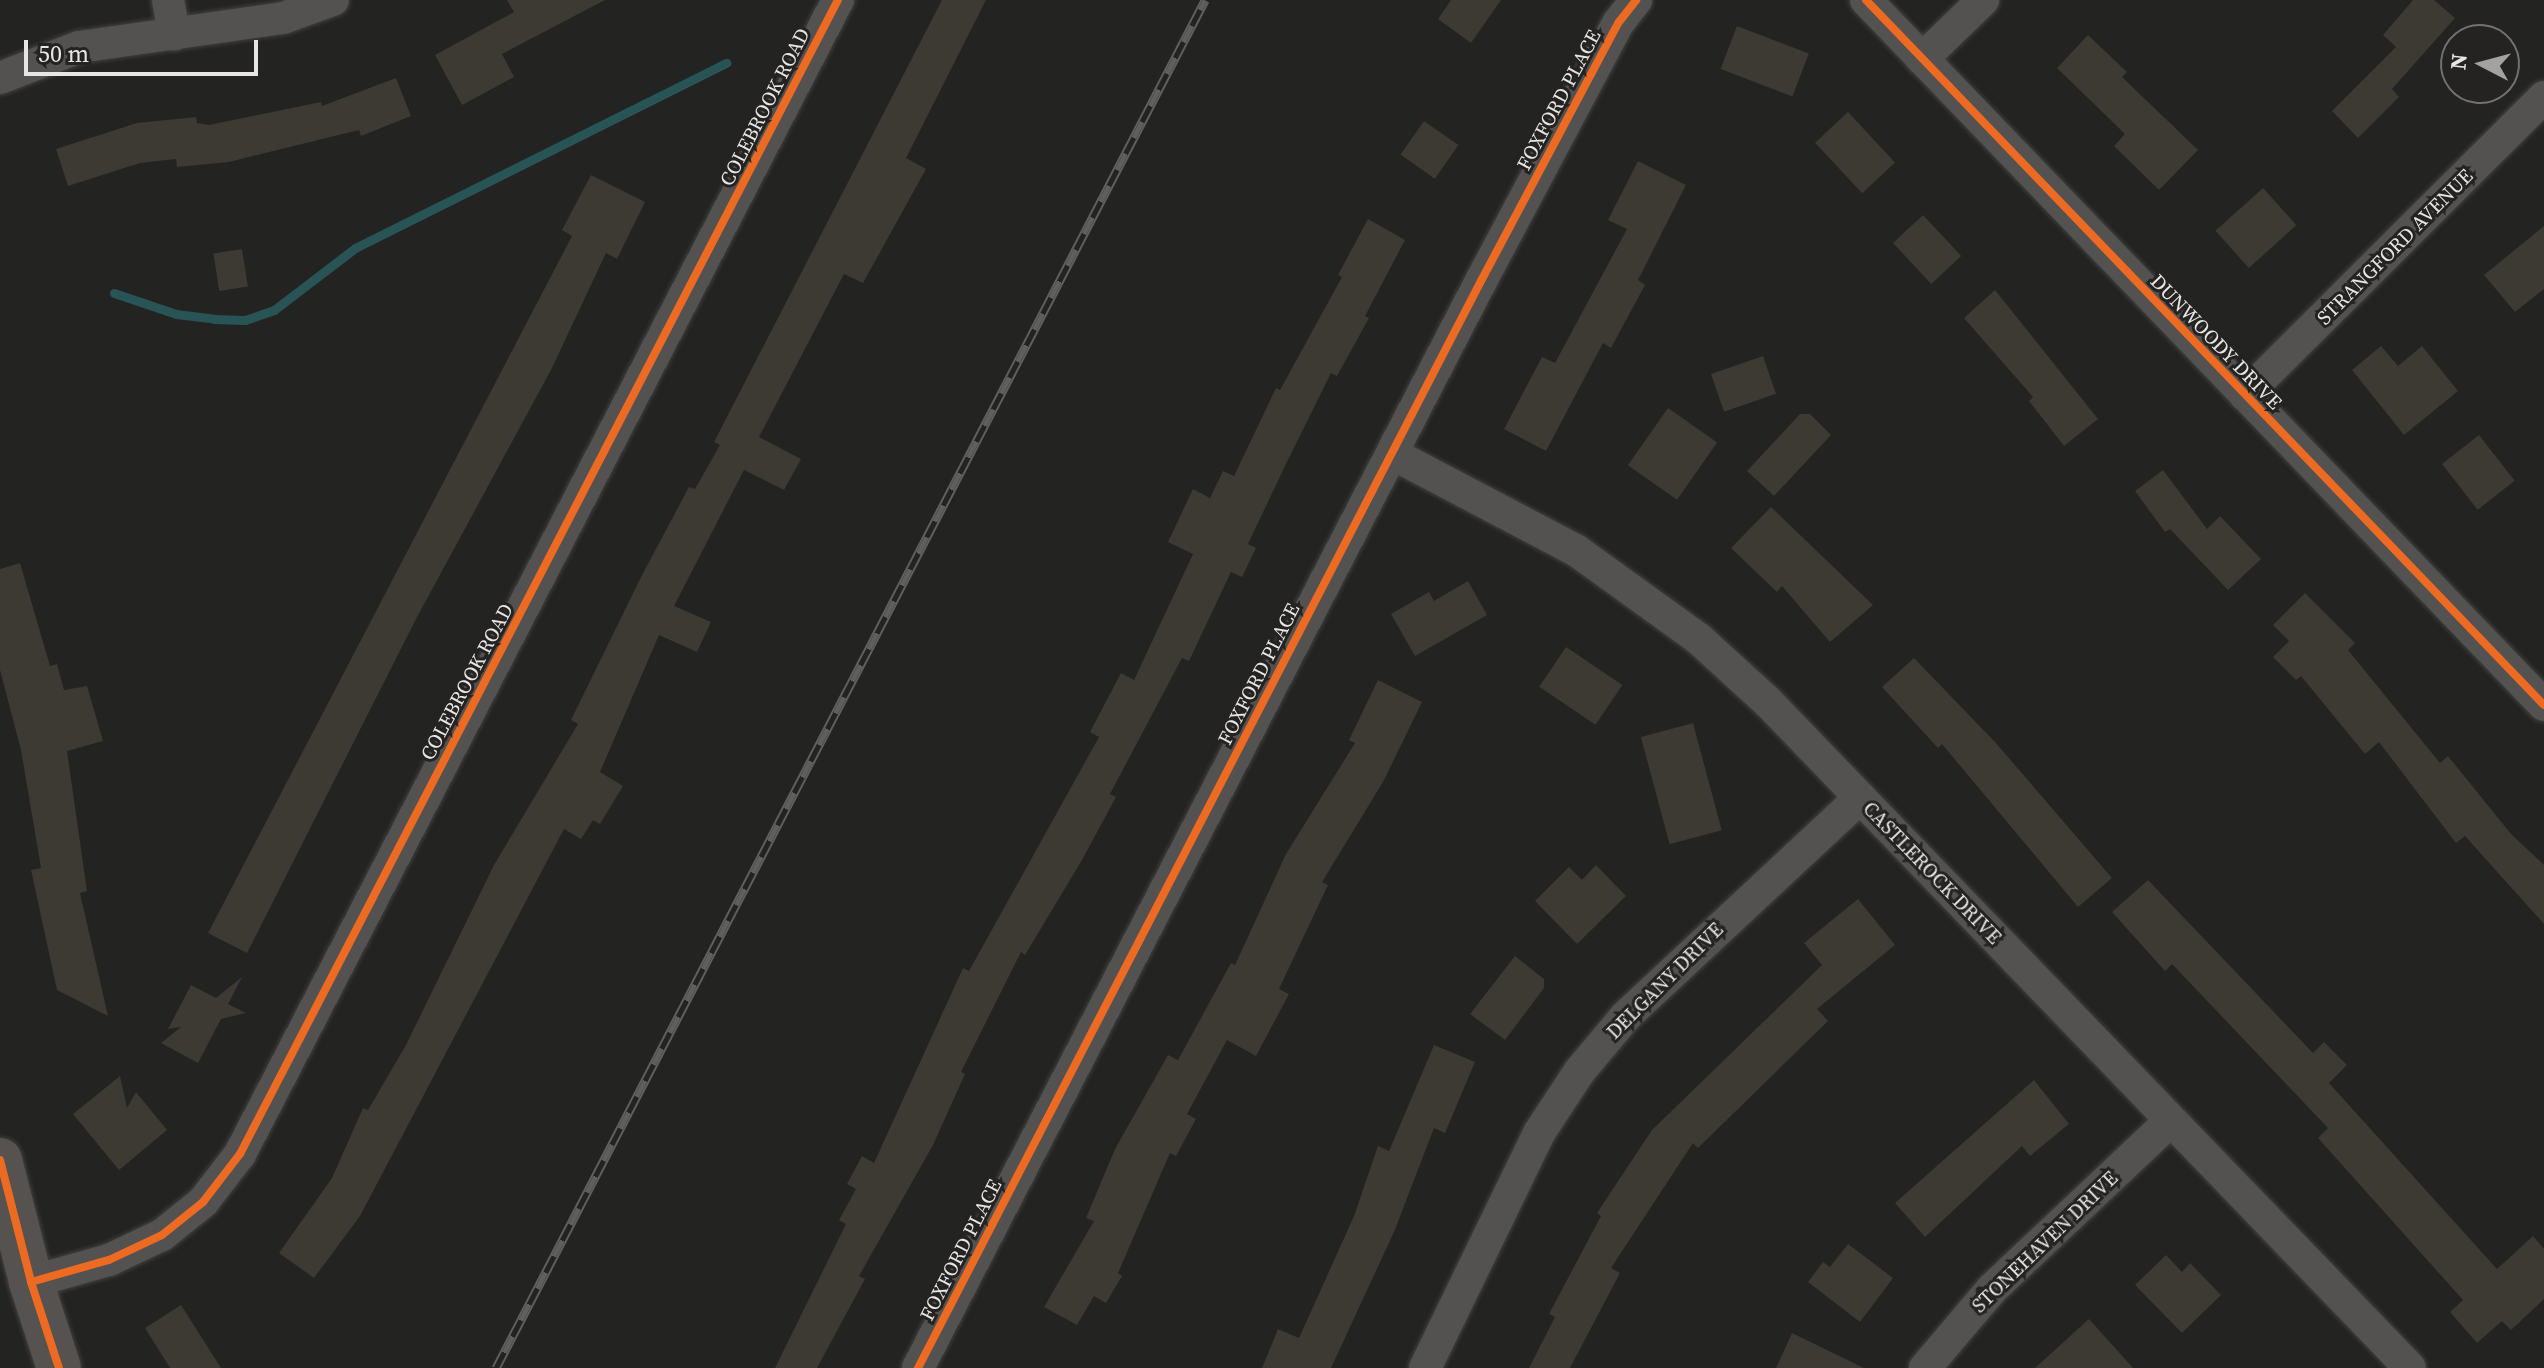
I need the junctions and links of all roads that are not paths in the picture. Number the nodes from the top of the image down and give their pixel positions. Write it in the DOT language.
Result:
graph roads {
  1 [pos="168,0"];
  2 [pos="333,0"];
  3 [pos="838,0"];
  4 [pos="1636,0"];
  5 [pos="1866,0"];
  6 [pos="1983,0"];
  7 [pos="174,34"];
  8 [pos="1922,59"];
  9 [pos="0,78"];
  10 [pos="2544,97"];
  11 [pos="2245,395"];
  12 [pos="1393,454"];
  13 [pos="2544,705"];
  14 [pos="1860,798"];
  15 [pos="2170,1121"];
  16 [pos="0,1160"];
  17 [pos="31,1282"];
  18 [pos="59,1368"];
  19 [pos="918,1368"];
  20 [pos="1425,1368"];
  21 [pos="1925,1368"];
  22 [pos="2410,1368"];
  1 -- 7 [label="street"];
  2 -- 7 [label="street"];
  3 -- 17 [label="street, COLEBROOK ROAD"];
  4 -- 12 [label="street, FOXFORD PLACE"];
  5 -- 8 [label="street, DUNWOODY DRIVE"];
  6 -- 8 [label="street"];
  7 -- 9 [label="street"];
  8 -- 11 [label="street, DUNWOODY DRIVE"];
  10 -- 11 [label="street, STRANGFORD AVENUE"];
  11 -- 13 [label="street, DUNWOODY DRIVE"];
  12 -- 14 [label="street, CASTLEROCK DRIVE"];
  12 -- 19 [label="street, FOXFORD PLACE"];
  14 -- 15 [label="street, CASTLEROCK DRIVE"];
  14 -- 20 [label="street, DELGANY DRIVE"];
  15 -- 21 [label="street, STONEHAVEN DRIVE"];
  15 -- 22 [label="street, CASTLEROCK DRIVE"];
  16 -- 17 [label="street"];
  17 -- 18 [label="street"];
}
